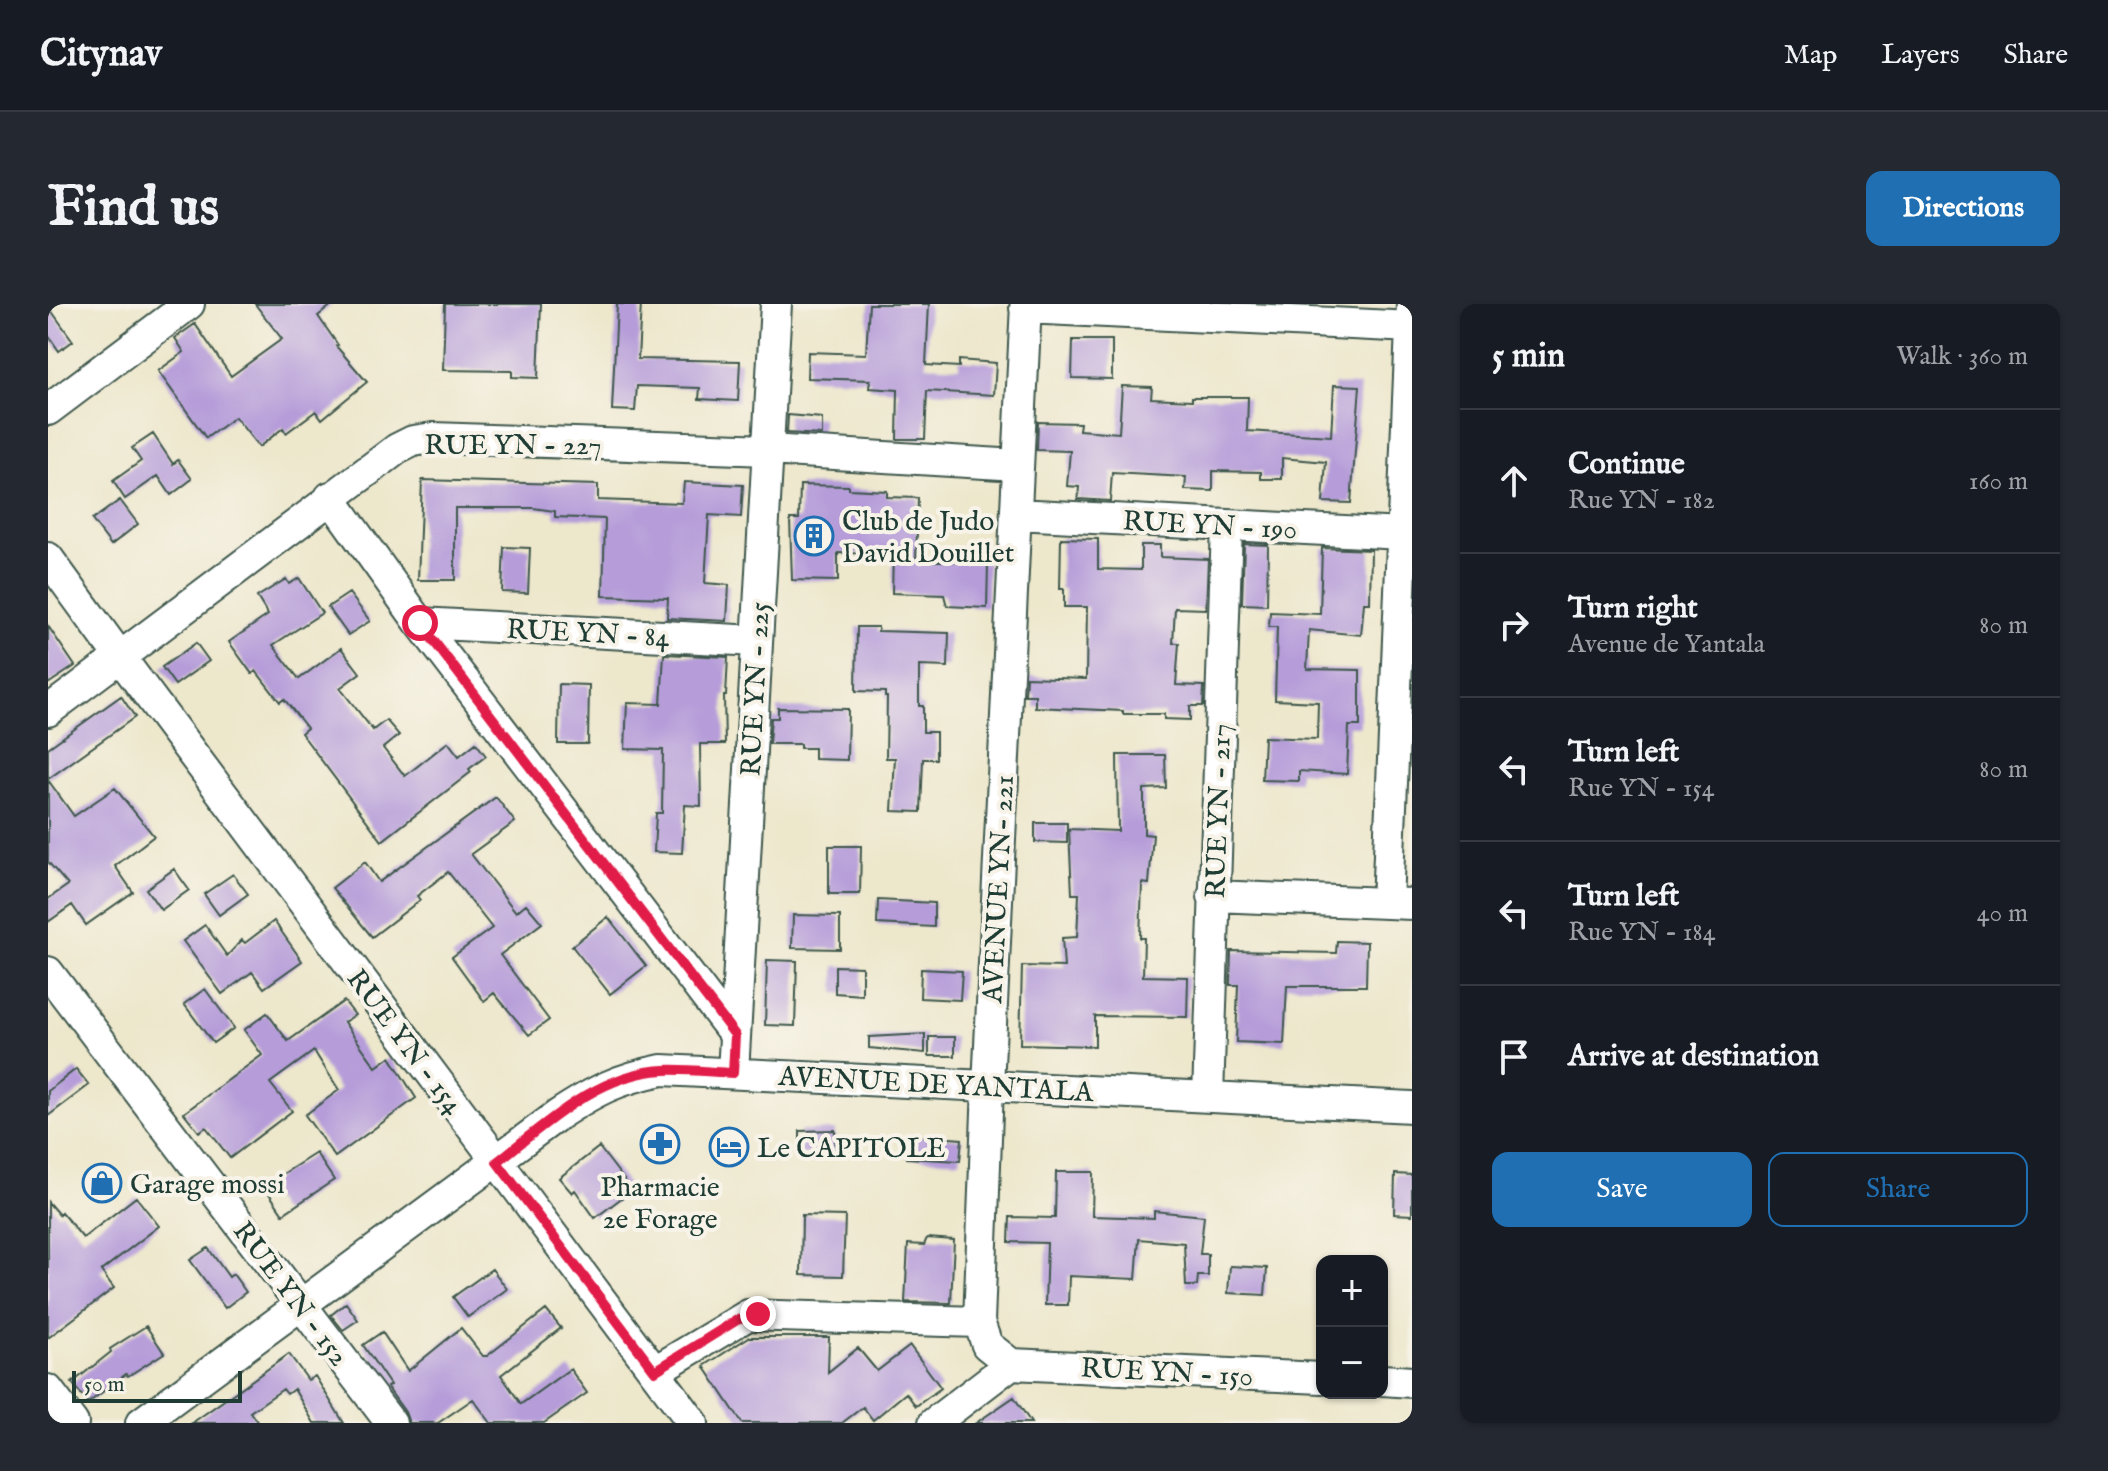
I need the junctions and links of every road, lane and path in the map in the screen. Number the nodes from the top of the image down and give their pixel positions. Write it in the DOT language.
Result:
graph roads {
  1 [pos="189,304"];
  2 [pos="776,304"];
  3 [pos="1412,304"];
  4 [pos="1026,306"];
  5 [pos="1242,311"];
  6 [pos="1412,327"];
  7 [pos="48,410"];
  8 [pos="768,450"];
  9 [pos="1018,465"];
  10 [pos="330,497"];
  11 [pos="1016,514"];
  12 [pos="1227,525"];
  13 [pos="1403,534"];
  14 [pos="48,558"];
  15 [pos="420,623"];
  16 [pos="757,641"];
  17 [pos="120,657"];
  18 [pos="48,711"];
  19 [pos="1213,896"];
  20 [pos="1399,903"];
  21 [pos="48,972"];
  22 [pos="735,1035"];
  23 [pos="733,1073"];
  24 [pos="988,1086"];
  25 [pos="1208,1097"];
  26 [pos="1412,1107"];
  27 [pos="497,1162"];
  28 [pos="301,1306"];
  29 [pos="979,1322"];
  30 [pos="1011,1364"];
  31 [pos="655,1371"];
  32 [pos="1316,1378"];
  33 [pos="1388,1380"];
  34 [pos="1412,1382"];
  35 [pos="48,1390"];
  36 [pos="73,1423"];
  37 [pos="141,1423"];
  38 [pos="391,1423"];
  39 [pos="693,1423"];
  40 [pos="934,1423"];
  1 -- 7 [label="street"];
  2 -- 8 [label="street, RUE YN - 225"];
  3 -- 6 [label="street"];
  4 -- 5 [label="street"];
  4 -- 9 [label="street, AVENUE YN- 221"];
  5 -- 6 [label="street"];
  6 -- 13 [label="street"];
  8 -- 9 [label="street, RUE YN - 227"];
  8 -- 10 [label="street, RUE YN - 227"];
  8 -- 16 [label="street, RUE YN - 225"];
  9 -- 11 [label="street, AVENUE YN- 221"];
  10 -- 15 [label="street"];
  10 -- 17 [label="street, RUE YN - 227"];
  11 -- 12 [label="street, RUE YN - 190"];
  11 -- 24 [label="street, AVENUE YN- 221"];
  12 -- 13 [label="street, RUE YN - 190"];
  12 -- 19 [label="street, RUE YN - 217"];
  13 -- 20 [label="street"];
  14 -- 17 [label="street, RUE YN - 154"];
  15 -- 16 [label="street, RUE YN - 84"];
  15 -- 22 [label="street"];
  16 -- 22 [label="street, RUE YN - 225"];
  17 -- 18 [label="street, RUE YN - 227"];
  17 -- 27 [label="street, RUE YN - 154"];
  19 -- 20 [label="street"];
  19 -- 25 [label="street, RUE YN - 217"];
  21 -- 28 [label="street, RUE YN - 152"];
  22 -- 23 [label="street, RUE YN - 225"];
  23 -- 24 [label="street, AVENUE DE YANTALA"];
  23 -- 27 [label="street, AVENUE DE YANTALA"];
  24 -- 25 [label="street, AVENUE DE YANTALA"];
  24 -- 29 [label="street, AVENUE YN- 221"];
  25 -- 26 [label="street, AVENUE DE YANTALA"];
  27 -- 28 [label="street, AVENUE DE YANTALA"];
  27 -- 31 [label="street, RUE YN - 154"];
  28 -- 37 [label="street, AVENUE DE YANTALA"];
  28 -- 38 [label="street, RUE YN - 152"];
  29 -- 30 [label="street"];
  29 -- 31 [label="street"];
  30 -- 32 [label="street, RUE YN - 150"];
  30 -- 40 [label="street"];
  31 -- 39 [label="street, RUE YN - 154"];
  33 -- 34 [label="street"];
  35 -- 36 [label="street"];
}
